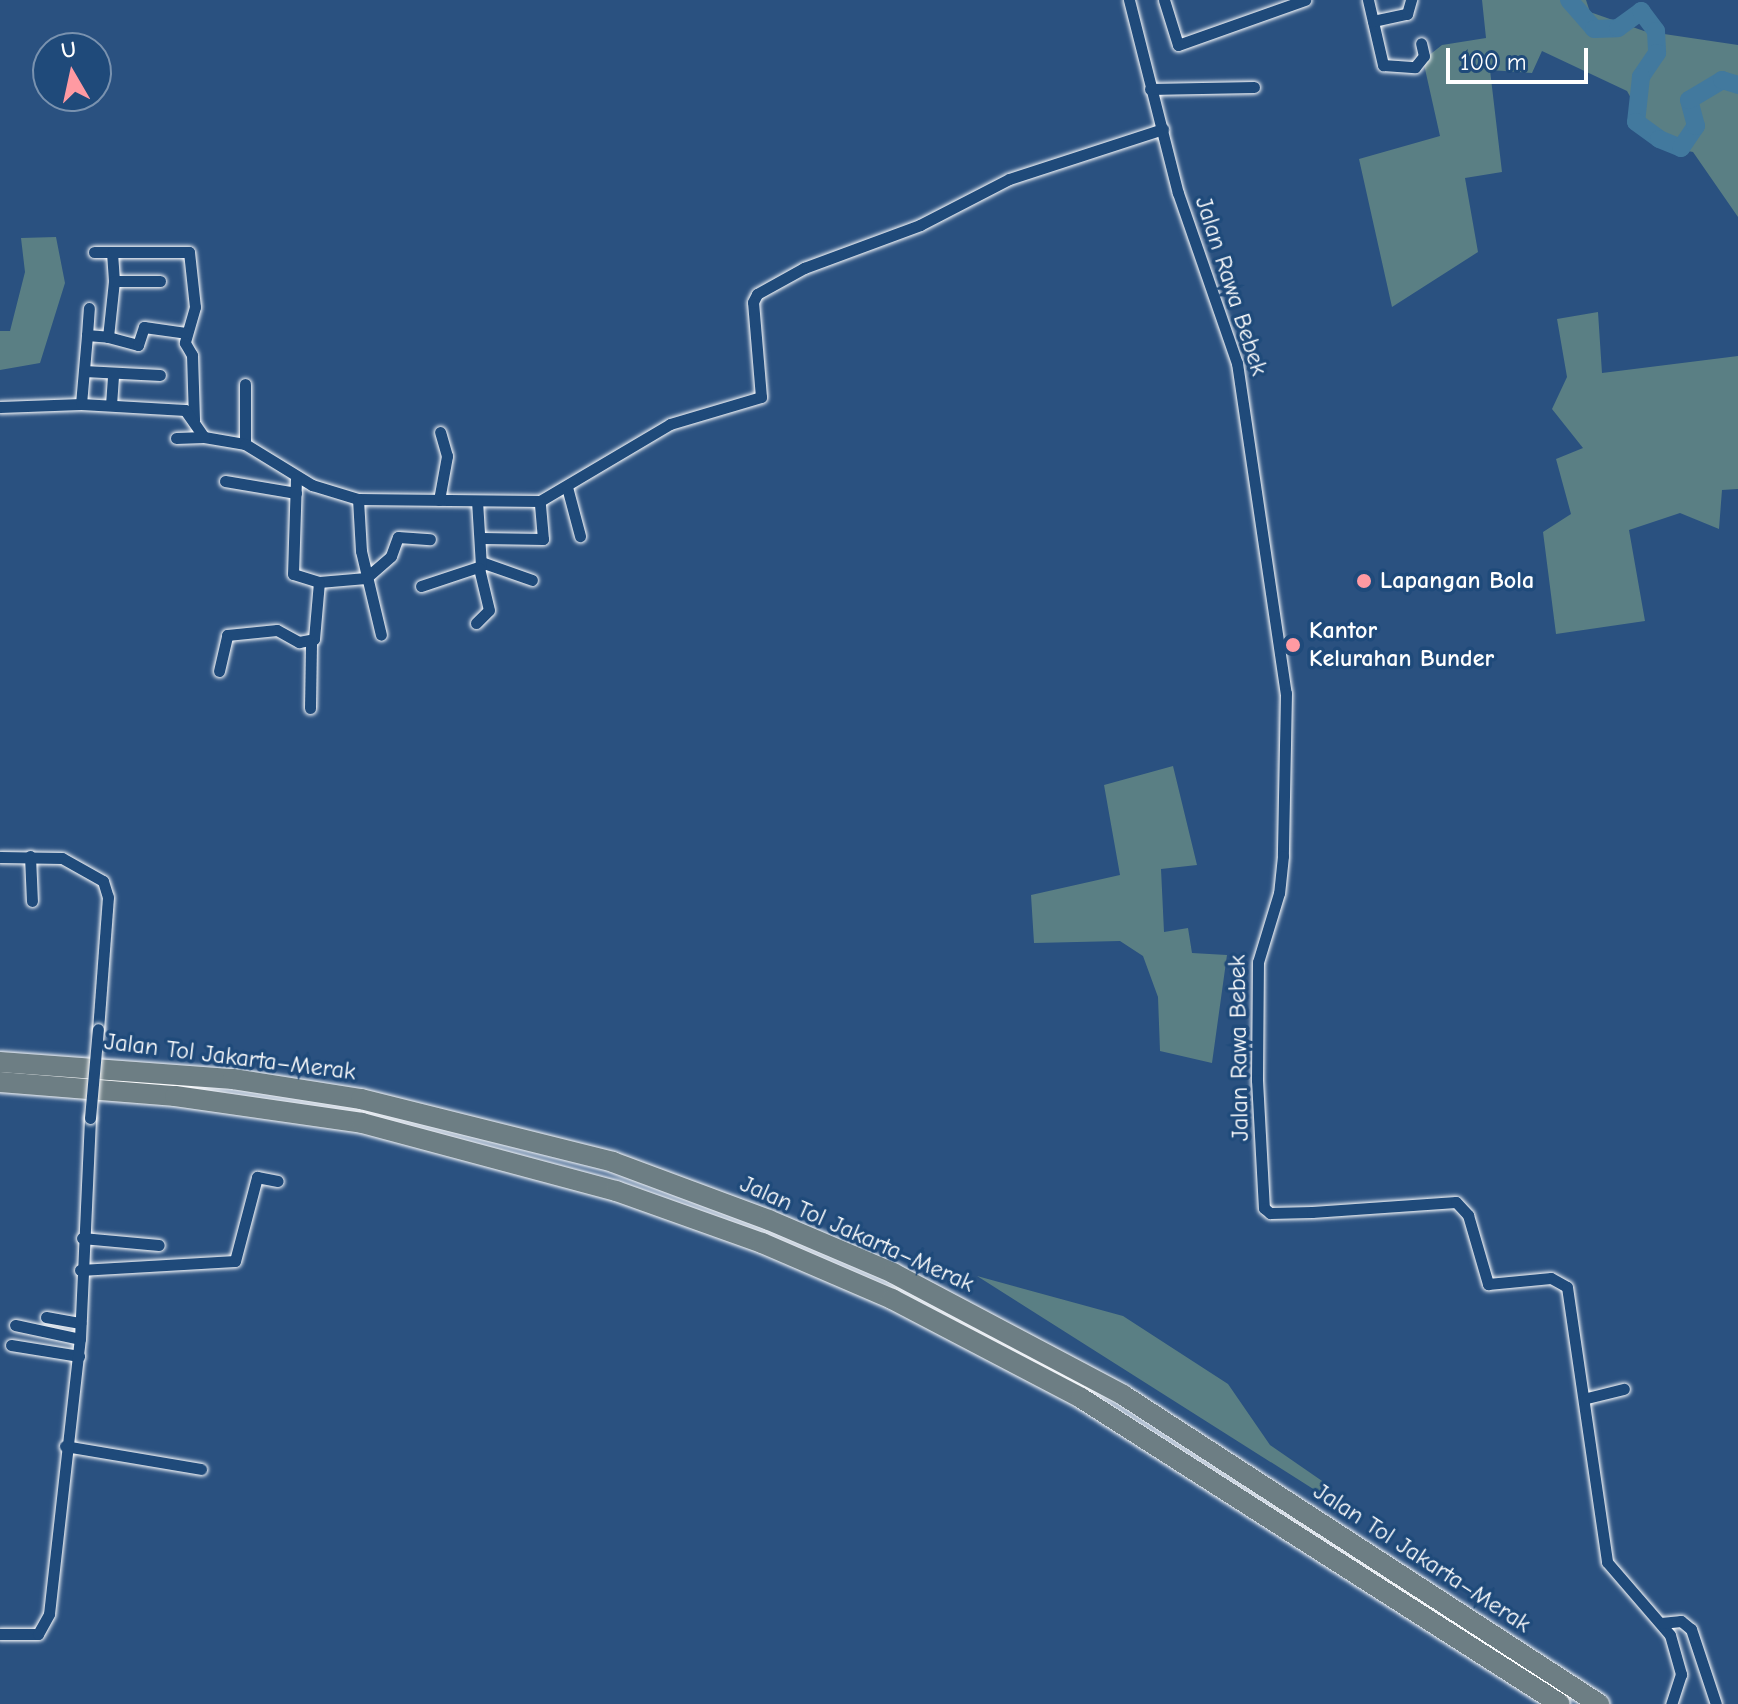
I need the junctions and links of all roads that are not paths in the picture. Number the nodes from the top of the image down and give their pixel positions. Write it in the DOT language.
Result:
graph roads {
  1 [pos="1129,0"];
  2 [pos="1164,0"];
  3 [pos="1305,0"];
  4 [pos="1368,0"];
  5 [pos="1411,0"];
  6 [pos="1373,21"];
  7 [pos="1421,43"];
  8 [pos="1254,87"];
  9 [pos="1150,89"];
  10 [pos="1163,129"];
  11 [pos="94,252"];
  12 [pos="112,252"];
  13 [pos="114,281"];
  14 [pos="160,281"];
  15 [pos="89,308"];
  16 [pos="186,333"];
  17 [pos="87,335"];
  18 [pos="108,337"];
  19 [pos="84,371"];
  20 [pos="113,373"];
  21 [pos="160,375"];
  22 [pos="245,384"];
  23 [pos="81,404"];
  24 [pos="111,405"];
  25 [pos="0,407"];
  26 [pos="194,420"];
  27 [pos="440,432"];
  28 [pos="204,437"];
  29 [pos="176,438"];
  30 [pos="245,444"];
  31 [pos="296,478"];
  32 [pos="225,481"];
  33 [pos="567,487"];
  34 [pos="296,493"];
  35 [pos="358,499"];
  36 [pos="439,500"];
  37 [pos="477,501"];
  38 [pos="540,501"];
  39 [pos="580,536"];
  40 [pos="482,538"];
  41 [pos="430,539"];
  42 [pos="480,565"];
  43 [pos="366,578"];
  44 [pos="532,580"];
  45 [pos="319,582"];
  46 [pos="421,586"];
  47 [pos="476,623"];
  48 [pos="381,635"];
  49 [pos="311,642"];
  50 [pos="219,671"];
  51 [pos="310,708"];
  52 [pos="30,856"];
  53 [pos="0,857"];
  54 [pos="32,901"];
  55 [pos="0,1062"];
  56 [pos="0,1082"];
  57 [pos="278,1181"];
  58 [pos="82,1238"];
  59 [pos="159,1245"];
  60 [pos="80,1270"];
  61 [pos="46,1317"];
  62 [pos="80,1323"];
  63 [pos="15,1325"];
  64 [pos="80,1339"];
  65 [pos="11,1345"];
  66 [pos="79,1356"];
  67 [pos="1624,1389"];
  68 [pos="1587,1398"];
  69 [pos="65,1446"];
  70 [pos="201,1469"];
  71 [pos="1661,1623"];
  72 [pos="0,1634"];
  73 [pos="1560,1704"];
  74 [pos="1599,1704"];
  75 [pos="1671,1704"];
  76 [pos="1716,1704"];
  1 -- 9 [label="street, Jalan Rawa Bebek"];
  2 -- 3 [label="street"];
  4 -- 6 [label="street"];
  5 -- 6 [label="street"];
  6 -- 7 [label="street"];
  8 -- 9 [label="street"];
  9 -- 10 [label="street, Jalan Rawa Bebek"];
  10 -- 33 [label="street"];
  10 -- 68 [label="street, Jalan Rawa Bebek"];
  11 -- 12 [label="street"];
  12 -- 13 [label="street"];
  12 -- 16 [label="street"];
  13 -- 14 [label="street"];
  13 -- 18 [label="street"];
  15 -- 17 [label="street"];
  16 -- 18 [label="street"];
  16 -- 26 [label="street"];
  17 -- 18 [label="street"];
  17 -- 19 [label="street"];
  19 -- 20 [label="street"];
  19 -- 23 [label="street"];
  20 -- 21 [label="street"];
  20 -- 24 [label="street"];
  22 -- 30 [label="street"];
  23 -- 24 [label="street"];
  23 -- 25 [label="street"];
  24 -- 26 [label="street"];
  26 -- 28 [label="street"];
  27 -- 36 [label="street"];
  28 -- 29 [label="street"];
  28 -- 30 [label="street"];
  30 -- 31 [label="street"];
  31 -- 34 [label="street"];
  31 -- 35 [label="street"];
  32 -- 34 [label="street"];
  33 -- 38 [label="street"];
  33 -- 39 [label="street"];
  34 -- 45 [label="street"];
  35 -- 36 [label="street"];
  35 -- 43 [label="street"];
  36 -- 37 [label="street"];
  37 -- 38 [label="street"];
  37 -- 40 [label="street"];
  38 -- 40 [label="street"];
  40 -- 42 [label="street"];
  41 -- 43 [label="street"];
  42 -- 44 [label="street"];
  42 -- 46 [label="street"];
  42 -- 47 [label="street"];
  43 -- 45 [label="street"];
  43 -- 48 [label="street"];
  45 -- 49 [label="street"];
  49 -- 50 [label="street"];
  49 -- 51 [label="street"];
  52 -- 53 [label="street"];
  52 -- 54 [label="street"];
  52 -- 58 [label="street, bridge"];
  55 -- 74 [label="highway, Jalan Tol Jakarta–Merak"];
  56 -- 73 [label="highway, Jalan Tol Jakarta–Merak"];
  57 -- 60 [label="street"];
  58 -- 59 [label="street"];
  58 -- 60 [label="street"];
  60 -- 62 [label="street"];
  61 -- 62 [label="street"];
  62 -- 64 [label="street"];
  63 -- 64 [label="street"];
  64 -- 66 [label="street"];
  65 -- 66 [label="street"];
  66 -- 69 [label="street"];
  67 -- 68 [label="street"];
  68 -- 71 [label="street, Jalan Rawa Bebek"];
  69 -- 70 [label="street"];
  69 -- 72 [label="street"];
  71 -- 75 [label="street, Jalan Rawa Bebek"];
  71 -- 76 [label="street"];
}
